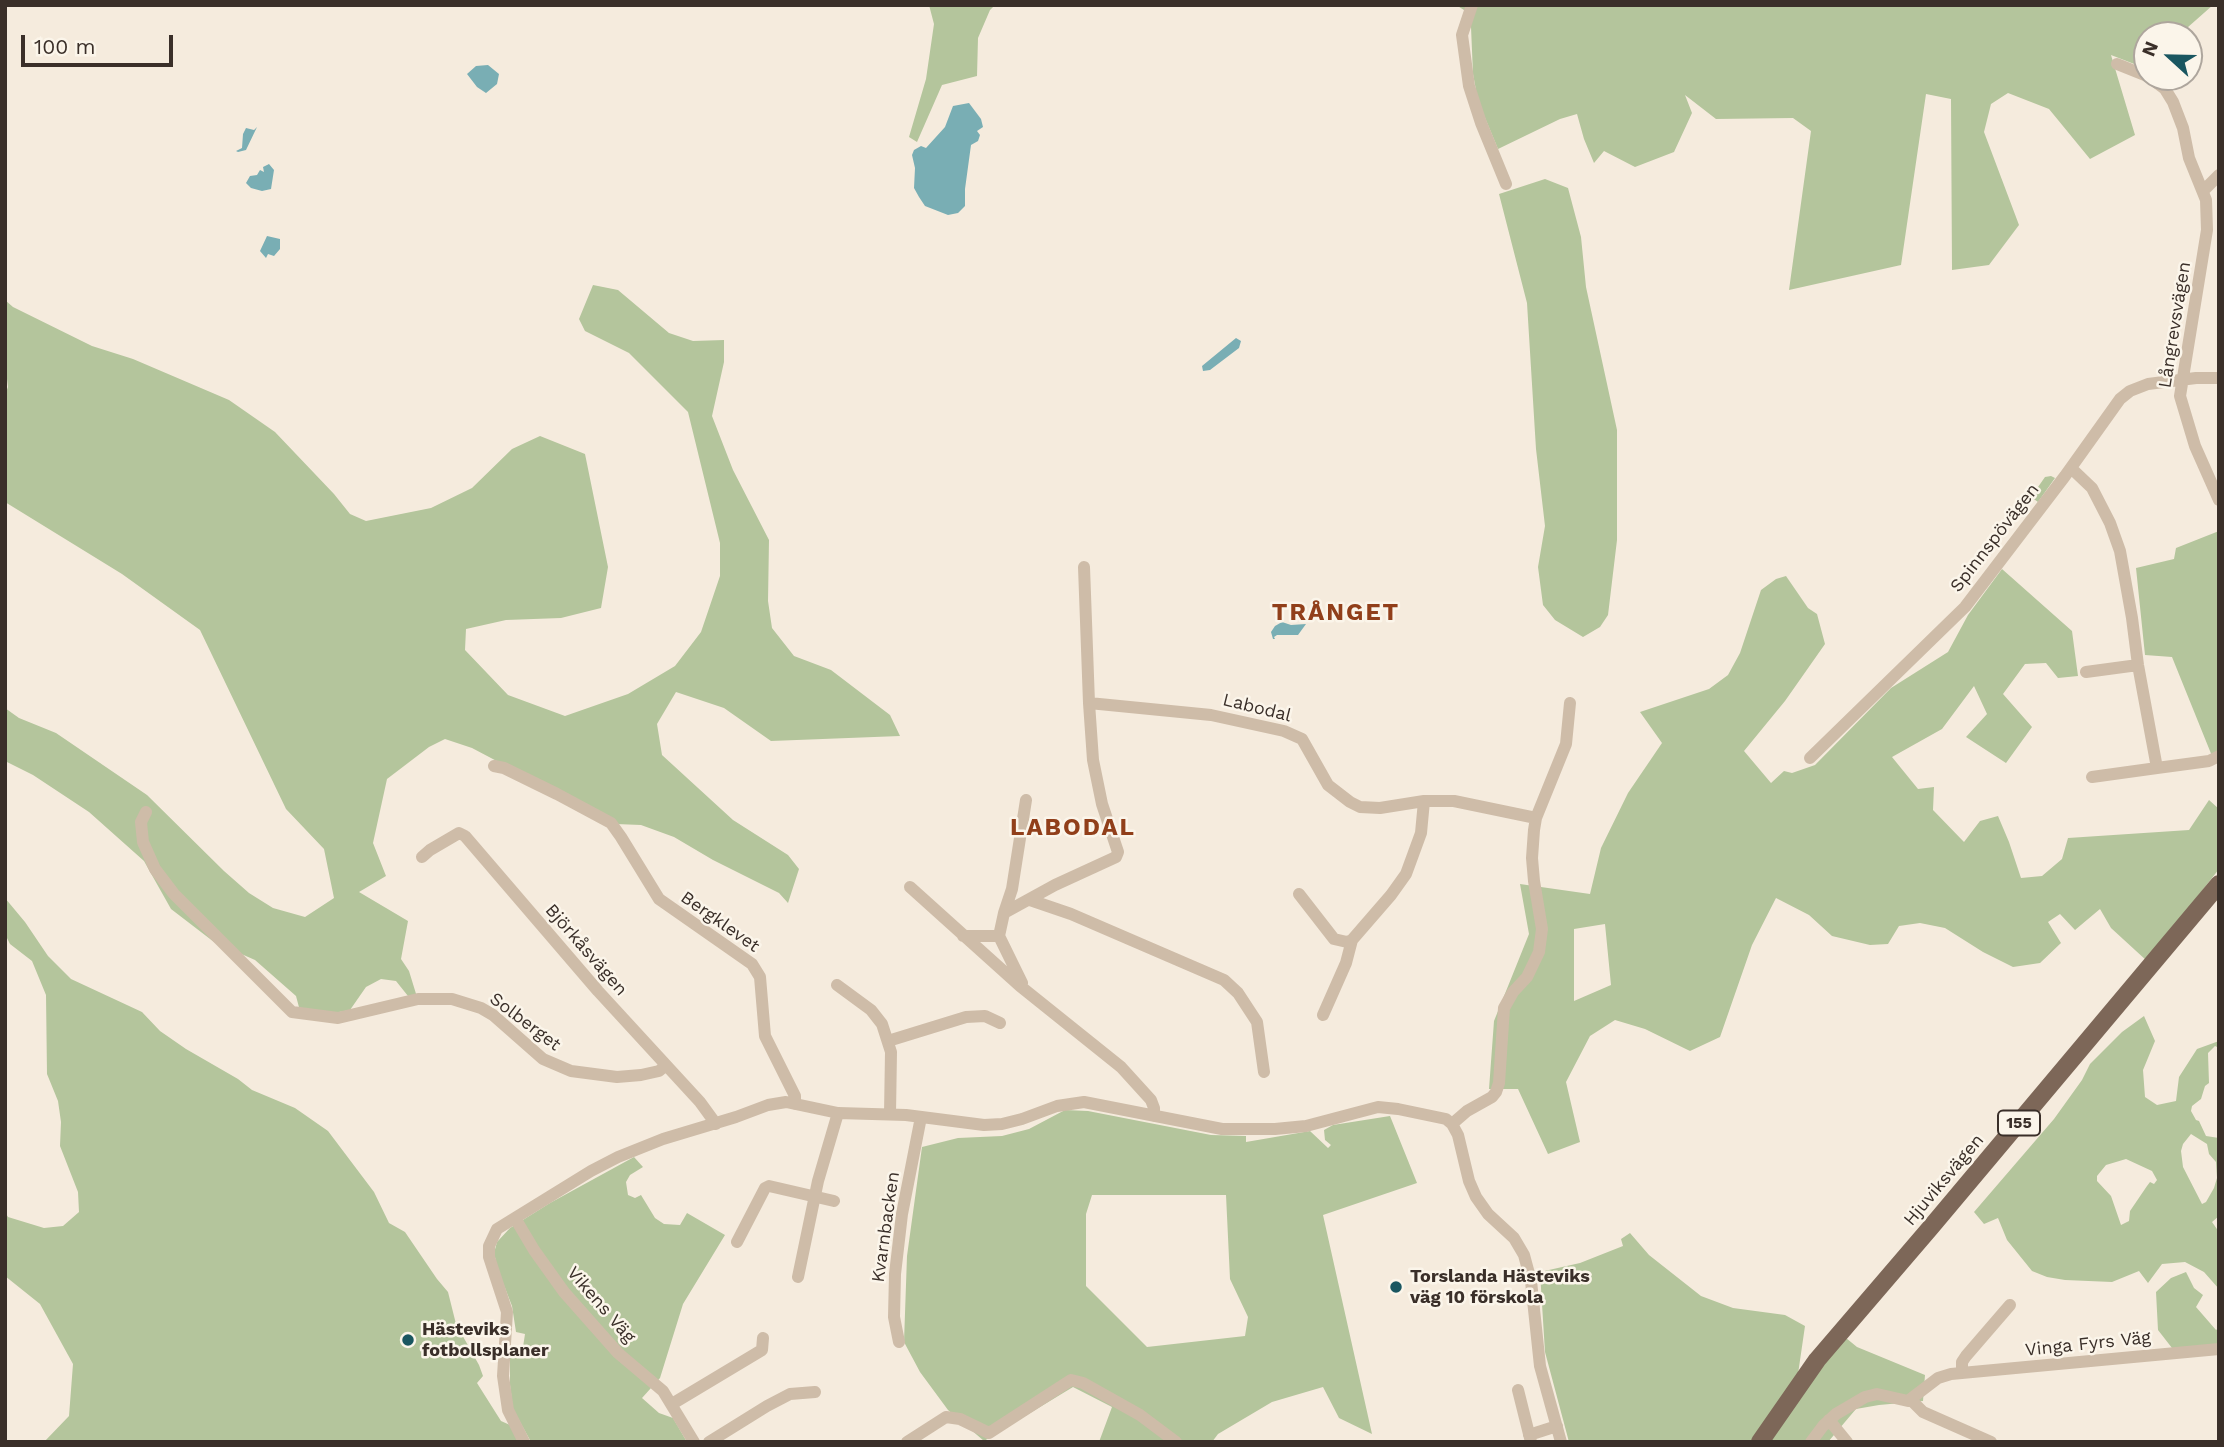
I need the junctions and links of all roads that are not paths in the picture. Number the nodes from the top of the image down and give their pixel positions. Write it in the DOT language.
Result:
graph roads {
  1 [pos="1472,5"];
  2 [pos="2117,64"];
  3 [pos="2133,70"];
  4 [pos="2166,91"];
  5 [pos="2219,175"];
  6 [pos="1506,184"];
  7 [pos="2203,191"];
  8 [pos="2219,378"];
  9 [pos="2183,379"];
  10 [pos="2071,468"];
  11 [pos="2219,500"];
  12 [pos="1084,567"];
  13 [pos="2138,665"];
  14 [pos="2086,672"];
  15 [pos="1089,703"];
  16 [pos="1570,703"];
  17 [pos="2219,756"];
  18 [pos="1810,758"];
  19 [pos="494,766"];
  20 [pos="2157,768"];
  21 [pos="2092,777"];
  22 [pos="1026,800"];
  23 [pos="1424,801"];
  24 [pos="146,812"];
  25 [pos="1536,818"];
  26 [pos="422,857"];
  27 [pos="2219,884"];
  28 [pos="910,887"];
  29 [pos="1299,894"];
  30 [pos="1030,900"];
  31 [pos="1004,912"];
  32 [pos="963,936"];
  33 [pos="999,936"];
  34 [pos="1352,940"];
  35 [pos="837,985"];
  36 [pos="1020,986"];
  37 [pos="1323,1015"];
  38 [pos="1000,1023"];
  39 [pos="888,1041"];
  40 [pos="665,1066"];
  41 [pos="1264,1072"];
  42 [pos="795,1104"];
  43 [pos="838,1113"];
  44 [pos="890,1114"];
  45 [pos="1154,1116"];
  46 [pos="921,1117"];
  47 [pos="716,1124"];
  48 [pos="1452,1124"];
  49 [pos="815,1198"];
  50 [pos="834,1201"];
  51 [pos="515,1217"];
  52 [pos="737,1242"];
  53 [pos="798,1277"];
  54 [pos="2010,1305"];
  55 [pos="762,1338"];
  56 [pos="899,1342"];
  57 [pos="2219,1349"];
  58 [pos="1962,1373"];
  59 [pos="1517,1390"];
  60 [pos="815,1392"];
  61 [pos="1912,1400"];
  62 [pos="672,1404"];
  63 [pos="1829,1420"];
  64 [pos="1557,1426"];
  65 [pos="1530,1438"];
  66 [pos="524,1442"];
  67 [pos="694,1442"];
  68 [pos="709,1442"];
  69 [pos="907,1442"];
  70 [pos="1176,1442"];
  71 [pos="1561,1442"];
  72 [pos="1760,1442"];
  73 [pos="1811,1442"];
  74 [pos="1847,1442"];
  75 [pos="1990,1442"];
  1 -- 6 [label="street"];
  2 -- 3 [label="street, Långrevsvägen"];
  4 -- 7 [label="street, Långrevsvägen"];
  5 -- 7 [label="street"];
  7 -- 9 [label="street, Långrevsvägen"];
  8 -- 9 [label="street, Spinnspövägen"];
  9 -- 10 [label="street, Spinnspövägen"];
  9 -- 11 [label="street, Långrevsvägen"];
  10 -- 13 [label="street"];
  10 -- 18 [label="street, Spinnspövägen"];
  12 -- 15 [label="street"];
  13 -- 14 [label="street"];
  13 -- 20 [label="street"];
  15 -- 23 [label="street, Labodal"];
  15 -- 30 [label="street"];
  16 -- 25 [label="street"];
  17 -- 20 [label="street"];
  19 -- 42 [label="street, Bergklevet"];
  20 -- 21 [label="street"];
  22 -- 31 [label="street"];
  23 -- 25 [label="street, Labodal"];
  23 -- 34 [label="street"];
  24 -- 40 [label="street, Solberget"];
  25 -- 48 [label="street"];
  26 -- 40 [label="street, Björkåsvägen"];
  27 -- 72 [label="main road, Hjuviksvägen / 155"];
  28 -- 32 [label="street"];
  29 -- 34 [label="street"];
  30 -- 31 [label="street"];
  30 -- 41 [label="street"];
  31 -- 33 [label="street"];
  32 -- 33 [label="street"];
  32 -- 36 [label="street"];
  33 -- 36 [label="street"];
  34 -- 37 [label="street"];
  35 -- 39 [label="street"];
  36 -- 45 [label="street"];
  38 -- 39 [label="street"];
  39 -- 44 [label="street"];
  40 -- 47 [label="street, Björkåsvägen"];
  42 -- 43 [label="street"];
  42 -- 47 [label="street"];
  43 -- 44 [label="street"];
  43 -- 49 [label="street"];
  44 -- 46 [label="street"];
  45 -- 46 [label="street"];
  45 -- 48 [label="street"];
  46 -- 56 [label="street, Kvarnbacken"];
  47 -- 51 [label="street"];
  48 -- 64 [label="street"];
  49 -- 50 [label="street"];
  49 -- 52 [label="street"];
  49 -- 53 [label="street"];
  51 -- 62 [label="street, Vikens Väg"];
  51 -- 66 [label="street"];
  54 -- 58 [label="street"];
  55 -- 62 [label="street"];
  57 -- 58 [label="street, Vinga Fyrs Väg"];
  58 -- 61 [label="street, Vinga Fyrs Väg"];
  59 -- 65 [label="street"];
  60 -- 68 [label="street"];
  61 -- 63 [label="street"];
  61 -- 75 [label="street"];
  62 -- 67 [label="street, Vikens Väg"];
  63 -- 73 [label="street"];
  63 -- 74 [label="street"];
  64 -- 65 [label="street"];
  64 -- 71 [label="street"];
  69 -- 70 [label="street"];
}
